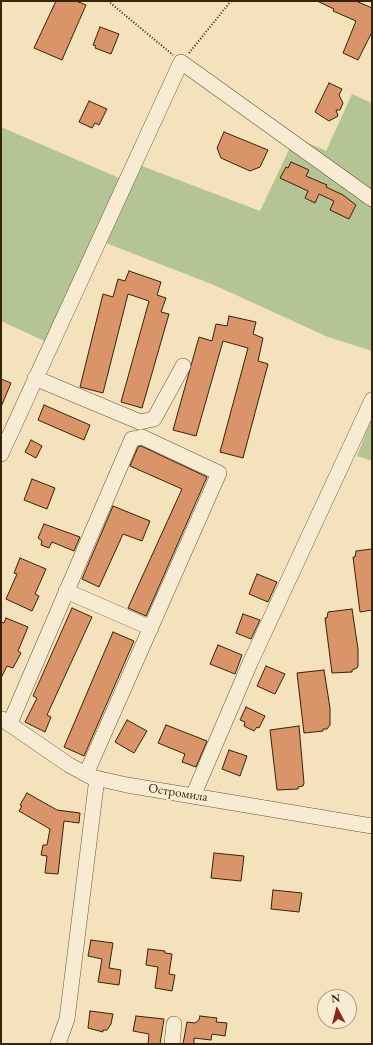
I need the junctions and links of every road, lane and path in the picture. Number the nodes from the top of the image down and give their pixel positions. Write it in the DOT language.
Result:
graph roads {
  1 [pos="108,1"];
  2 [pos="231,1"];
  3 [pos="181,62"];
  4 [pos="372,199"];
  5 [pos="182,366"];
  6 [pos="36,378"];
  7 [pos="372,400"];
  8 [pos="1,454"];
  9 [pos="66,591"];
  10 [pos="151,628"];
  11 [pos="5,721"];
  12 [pos="92,776"];
  13 [pos="193,796"];
  14 [pos="372,826"];
  15 [pos="174,1024"];
  16 [pos="58,1044"];
  17 [pos="172,1044"];
  1 -- 3 [label="path"];
  2 -- 3 [label="path"];
  3 -- 4 [label="street"];
  3 -- 6 [label="street"];
  5 -- 6 [label="street"];
  6 -- 8 [label="street"];
  7 -- 13 [label="street"];
  9 -- 10 [label="street"];
  9 -- 10 [label="street"];
  9 -- 11 [label="street"];
  10 -- 12 [label="street"];
  11 -- 12 [label="street, Остромила"];
  12 -- 13 [label="street, Остромила"];
  12 -- 16 [label="street"];
  13 -- 14 [label="street, Остромила"];
  15 -- 17 [label="street"];
}
